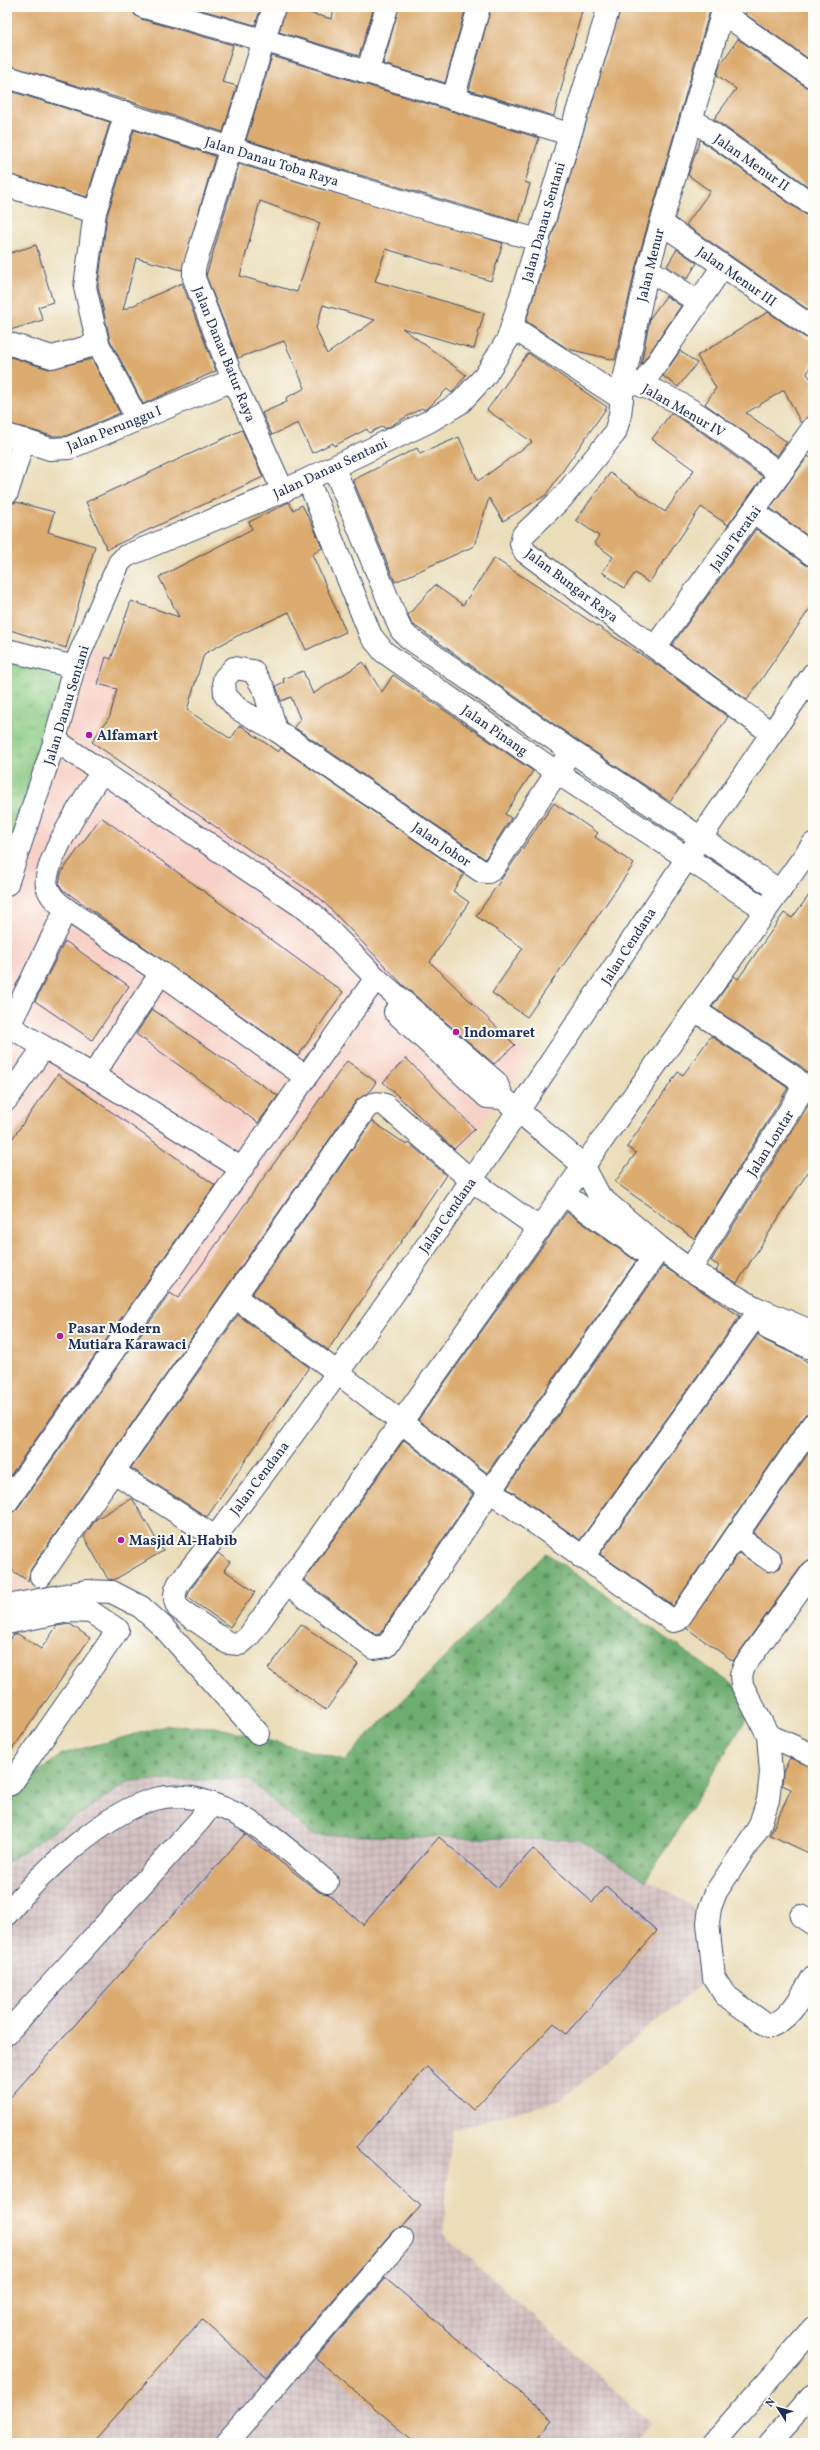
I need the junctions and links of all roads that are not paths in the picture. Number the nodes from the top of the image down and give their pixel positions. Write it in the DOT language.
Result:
graph roads {
  1 [pos="274,7"];
  2 [pos="387,7"];
  3 [pos="479,7"];
  4 [pos="609,7"];
  5 [pos="152,8"];
  6 [pos="724,10"];
  7 [pos="263,40"];
  8 [pos="367,74"];
  9 [pos="7,77"];
  10 [pos="813,77"];
  11 [pos="453,99"];
  12 [pos="126,113"];
  13 [pos="692,119"];
  14 [pos="569,134"];
  15 [pos="232,149"];
  16 [pos="7,186"];
  17 [pos="813,204"];
  18 [pos="95,212"];
  19 [pos="661,223"];
  20 [pos="539,240"];
  21 [pos="723,266"];
  22 [pos="648,270"];
  23 [pos="698,302"];
  24 [pos="512,327"];
  25 [pos="813,328"];
  26 [pos="7,343"];
  27 [pos="98,344"];
  28 [pos="233,380"];
  29 [pos="630,388"];
  30 [pos="137,418"];
  31 [pos="813,428"];
  32 [pos="15,438"];
  33 [pos="334,468"];
  34 [pos="780,474"];
  35 [pos="308,480"];
  36 [pos="283,491"];
  37 [pos="7,493"];
  38 [pos="754,512"];
  39 [pos="813,556"];
  40 [pos="655,647"];
  41 [pos="7,650"];
  42 [pos="74,667"];
  43 [pos="813,674"];
  44 [pos="276,730"];
  45 [pos="772,733"];
  46 [pos="54,746"];
  47 [pos="571,751"];
  48 [pos="556,772"];
  49 [pos="100,776"];
  50 [pos="635,794"];
  51 [pos="621,814"];
  52 [pos="699,838"];
  53 [pos="813,844"];
  54 [pos="686,857"];
  55 [pos="7,884"];
  56 [pos="780,891"];
  57 [pos="66,909"];
  58 [pos="766,910"];
  59 [pos="161,973"];
  60 [pos="373,982"];
  61 [pos="695,1010"];
  62 [pos="8,1025"];
  63 [pos="44,1047"];
  64 [pos="93,1075"];
  65 [pos="306,1077"];
  66 [pos="7,1099"];
  67 [pos="511,1105"];
  68 [pos="583,1165"];
  69 [pos="242,1169"];
  70 [pos="471,1180"];
  71 [pos="565,1195"];
  72 [pos="540,1229"];
  73 [pos="653,1258"];
  74 [pos="690,1270"];
  75 [pos="235,1297"];
  76 [pos="752,1321"];
  77 [pos="813,1332"];
  78 [pos="813,1349"];
  79 [pos="338,1373"];
  80 [pos="402,1424"];
  81 [pos="813,1424"];
  82 [pos="114,1472"];
  83 [pos="490,1491"];
  84 [pos="7,1502"];
  85 [pos="736,1536"];
  86 [pos="215,1537"];
  87 [pos="582,1558"];
  88 [pos="770,1560"];
  89 [pos="41,1576"];
  90 [pos="810,1582"];
  91 [pos="288,1584"];
  92 [pos="7,1606"];
  93 [pos="7,1623"];
  94 [pos="258,1733"];
  95 [pos="768,1735"];
  96 [pos="813,1755"];
  97 [pos="7,1785"];
  98 [pos="212,1804"];
  99 [pos="327,1882"];
  100 [pos="7,1914"];
  101 [pos="813,1977"];
  102 [pos="7,2033"];
  103 [pos="402,2239"];
  104 [pos="813,2329"];
  105 [pos="813,2395"];
  106 [pos="226,2443"];
  107 [pos="713,2443"];
  108 [pos="770,2443"];
  1 -- 7 [label="main road, Jalan Danau Batur Raya"];
  2 -- 8 [label="main road"];
  3 -- 11 [label="main road"];
  4 -- 14 [label="main road, Jalan Danau Sentani"];
  5 -- 7 [label="main road"];
  6 -- 10 [label="main road"];
  6 -- 13 [label="main road, Jalan Menur"];
  7 -- 8 [label="main road"];
  7 -- 15 [label="main road, Jalan Danau Batur Raya"];
  8 -- 11 [label="main road"];
  9 -- 12 [label="main road, Jalan Danau Toba Raya"];
  11 -- 14 [label="main road"];
  12 -- 15 [label="main road, Jalan Danau Toba Raya"];
  12 -- 18 [label="main road"];
  13 -- 17 [label="main road, Jalan Menur II"];
  13 -- 19 [label="main road, Jalan Menur"];
  14 -- 20 [label="main road, Jalan Danau Sentani"];
  15 -- 20 [label="main road, Jalan Danau Toba Raya"];
  15 -- 28 [label="main road, Jalan Danau Batur Raya"];
  16 -- 18 [label="main road"];
  18 -- 27 [label="main road"];
  19 -- 21 [label="main road, Jalan Menur III"];
  19 -- 22 [label="main road, Jalan Menur"];
  20 -- 24 [label="main road, Jalan Danau Sentani"];
  21 -- 23 [label="main road"];
  21 -- 25 [label="main road, Jalan Menur III"];
  22 -- 23 [label="main road"];
  22 -- 29 [label="main road, Jalan Menur"];
  23 -- 29 [label="main road"];
  24 -- 29 [label="main road"];
  24 -- 33 [label="main road, Jalan Danau Sentani"];
  26 -- 27 [label="main road"];
  27 -- 30 [label="main road"];
  28 -- 30 [label="main road, Jalan Perunggu I"];
  28 -- 36 [label="main road, Jalan Danau Batur Raya"];
  29 -- 34 [label="main road, Jalan Menur IV"];
  29 -- 40 [label="main road, Jalan Bungar Raya"];
  30 -- 32 [label="main road, Jalan Perunggu I"];
  31 -- 34 [label="main road, Jalan Teratai"];
  32 -- 37 [label="main road, Jalan Perunggu I"];
  33 -- 35 [label="main road, Jalan Danau Sentani"];
  33 -- 47 [label="main road, Jalan Pinang"];
  34 -- 38 [label="main road, Jalan Teratai"];
  35 -- 36 [label="main road, Jalan Danau Sentani"];
  35 -- 48 [label="main road, Jalan Pinang"];
  36 -- 42 [label="main road, Jalan Danau Sentani"];
  38 -- 39 [label="main road"];
  38 -- 40 [label="main road, Jalan Teratai"];
  40 -- 45 [label="main road, Jalan Bungar Raya"];
  41 -- 42 [label="main road"];
  42 -- 46 [label="main road, Jalan Danau Sentani"];
  43 -- 45 [label="main road, Jalan Cendana"];
  44 -- 48 [label="main road, Jalan Johor"];
  45 -- 52 [label="main road, Jalan Cendana"];
  46 -- 49 [label="main road"];
  46 -- 55 [label="main road, Jalan Danau Sentani"];
  47 -- 48 [label="main road, Jalan Johor"];
  47 -- 50 [label="main road, Jalan Pinang"];
  48 -- 51 [label="main road, Jalan Pinang"];
  49 -- 57 [label="main road"];
  49 -- 60 [label="main road"];
  50 -- 51 [label="main road"];
  50 -- 52 [label="main road, Jalan Pinang"];
  51 -- 54 [label="main road, Jalan Pinang"];
  52 -- 54 [label="main road, Jalan Cendana"];
  52 -- 56 [label="main road, Jalan Pinang"];
  53 -- 56 [label="main road, Jalan Cendana"];
  54 -- 58 [label="main road, Jalan Pinang"];
  54 -- 67 [label="main road, Jalan Cendana"];
  56 -- 58 [label="main road, Jalan Cendana"];
  57 -- 59 [label="main road"];
  57 -- 62 [label="main road"];
  58 -- 61 [label="main road, Jalan Cendana"];
  59 -- 64 [label="main road"];
  59 -- 65 [label="main road"];
  60 -- 65 [label="main road"];
  60 -- 67 [label="main road"];
  61 -- 68 [label="main road, Jalan Cendana"];
  61 -- 74 [label="main road, Jalan Lontar"];
  62 -- 63 [label="main road"];
  63 -- 64 [label="main road"];
  63 -- 66 [label="main road"];
  64 -- 69 [label="main road"];
  65 -- 69 [label="main road"];
  67 -- 68 [label="main road"];
  67 -- 70 [label="main road, Jalan Cendana"];
  68 -- 71 [label="main road, Jalan Cendana"];
  68 -- 74 [label="main road"];
  69 -- 84 [label="main road"];
  70 -- 72 [label="main road"];
  70 -- 75 [label="main road"];
  70 -- 79 [label="main road, Jalan Cendana"];
  71 -- 72 [label="main road, Jalan Cendana"];
  71 -- 73 [label="main road"];
  72 -- 80 [label="main road, Jalan Cendana"];
  73 -- 76 [label="main road"];
  73 -- 83 [label="main road"];
  74 -- 77 [label="main road"];
  75 -- 79 [label="main road"];
  75 -- 82 [label="main road"];
  76 -- 78 [label="main road"];
  76 -- 87 [label="main road"];
  79 -- 80 [label="main road"];
  79 -- 86 [label="main road, Jalan Cendana"];
  80 -- 83 [label="main road"];
  80 -- 91 [label="main road, Jalan Cendana"];
  81 -- 85 [label="main road"];
  82 -- 86 [label="main road"];
  82 -- 89 [label="main road"];
  83 -- 87 [label="main road"];
  83 -- 91 [label="main road"];
  85 -- 87 [label="main road"];
  85 -- 88 [label="main road"];
  86 -- 91 [label="main road, Jalan Cendana"];
  90 -- 95 [label="main road"];
  92 -- 94 [label="main road"];
  93 -- 97 [label="main road"];
  95 -- 96 [label="main road"];
  95 -- 101 [label="main road"];
  98 -- 99 [label="main road"];
  98 -- 100 [label="main road"];
  98 -- 102 [label="main road"];
  103 -- 106 [label="main road"];
  104 -- 107 [label="main road"];
  105 -- 108 [label="main road"];
}
